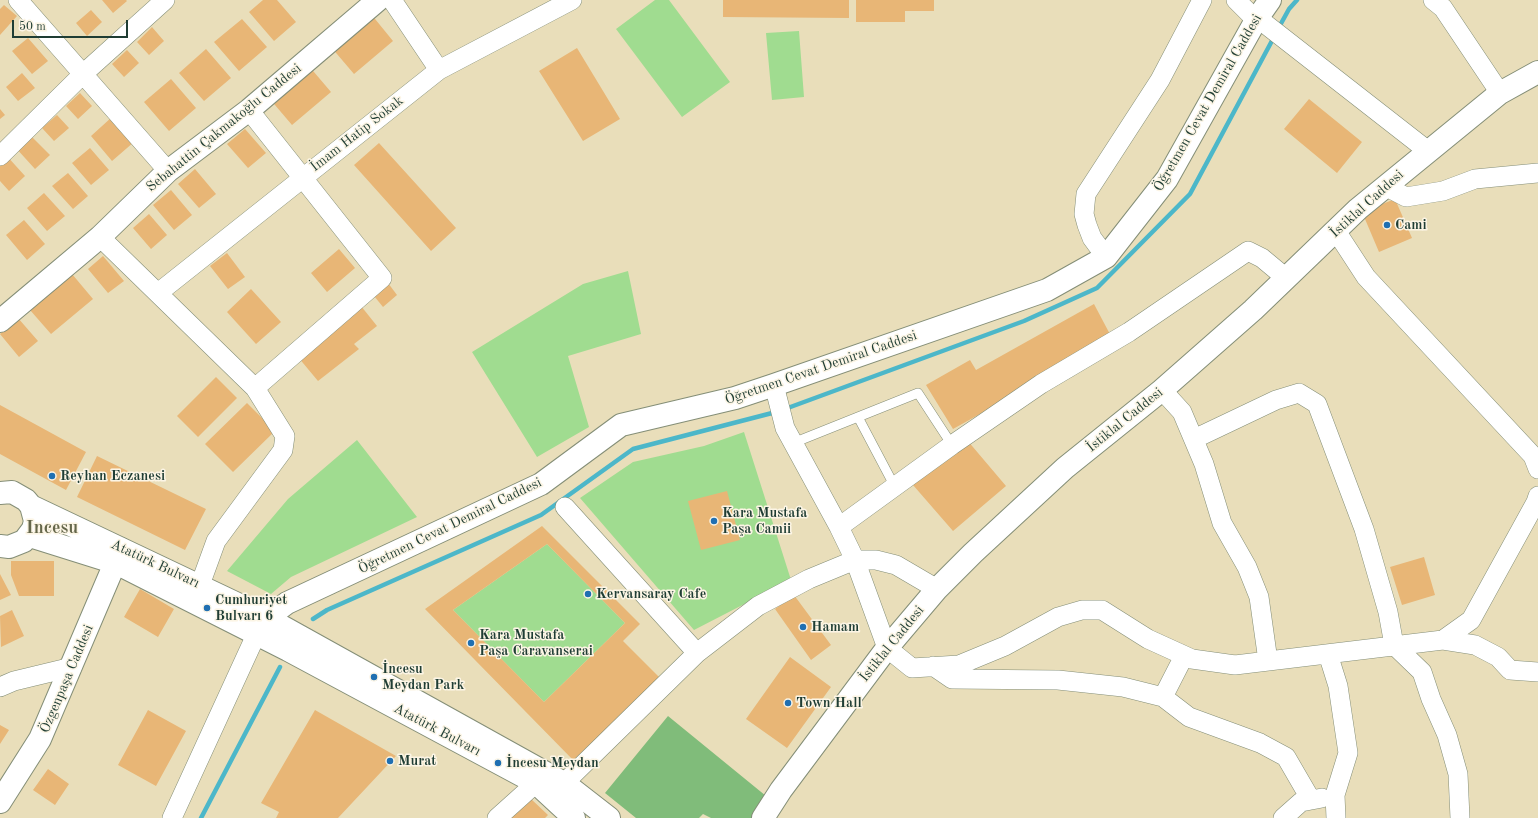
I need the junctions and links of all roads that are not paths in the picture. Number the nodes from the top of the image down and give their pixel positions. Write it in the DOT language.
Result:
graph roads {
  1 [pos="18,0"];
  2 [pos="165,0"];
  3 [pos="378,0"];
  4 [pos="392,0"];
  5 [pos="572,0"];
  6 [pos="1202,0"];
  7 [pos="1236,0"];
  8 [pos="1270,0"];
  9 [pos="1433,0"];
  10 [pos="1266,26"];
  11 [pos="439,70"];
  12 [pos="1538,72"];
  13 [pos="83,74"];
  14 [pos="1500,93"];
  15 [pos="249,110"];
  16 [pos="1428,150"];
  17 [pos="0,156"];
  18 [pos="168,171"];
  19 [pos="1538,173"];
  20 [pos="302,177"];
  21 [pos="1385,186"];
  22 [pos="1336,231"];
  23 [pos="100,237"];
  24 [pos="1106,257"];
  25 [pos="1286,278"];
  26 [pos="158,293"];
  27 [pos="0,321"];
  28 [pos="255,388"];
  29 [pos="1162,390"];
  30 [pos="776,392"];
  31 [pos="858,417"];
  32 [pos="789,435"];
  33 [pos="1194,439"];
  34 [pos="952,445"];
  35 [pos="1538,468"];
  36 [pos="895,487"];
  37 [pos="1,492"];
  38 [pos="1538,496"];
  39 [pos="31,506"];
  40 [pos="564,507"];
  41 [pos="839,527"];
  42 [pos="30,536"];
  43 [pos="3,549"];
  44 [pos="118,556"];
  45 [pos="855,560"];
  46 [pos="200,585"];
  47 [pos="937,589"];
  48 [pos="262,627"];
  49 [pos="1443,640"];
  50 [pos="1394,646"];
  51 [pos="887,648"];
  52 [pos="697,653"];
  53 [pos="1328,654"];
  54 [pos="1184,656"];
  55 [pos="1268,661"];
  56 [pos="933,666"];
  57 [pos="72,667"];
  58 [pos="1538,672"];
  59 [pos="0,687"];
  60 [pos="1163,696"];
  61 [pos="550,787"];
  62 [pos="1335,795"];
  63 [pos="1311,800"];
  64 [pos="0,802"];
  65 [pos="172,818"];
  66 [pos="497,818"];
  67 [pos="574,818"];
  68 [pos="609,818"];
  69 [pos="763,818"];
  70 [pos="1283,818"];
  71 [pos="1336,818"];
  72 [pos="1460,818"];
  1 -- 13 [label="street"];
  2 -- 13 [label="street"];
  3 -- 15 [label="main road, Sebahattin Çakmakoğlu Caddesi"];
  4 -- 11 [label="street"];
  5 -- 11 [label="street, İmam Hatip Sokak"];
  6 -- 24 [label="street"];
  7 -- 10 [label="street"];
  8 -- 10 [label="main road, Öğretmen Cevat Demiral Caddesi"];
  9 -- 14 [label="street"];
  10 -- 16 [label="street"];
  10 -- 24 [label="main road, Öğretmen Cevat Demiral Caddesi"];
  11 -- 20 [label="street, İmam Hatip Sokak"];
  12 -- 14 [label="main road, İstiklal Caddesi"];
  13 -- 17 [label="street"];
  13 -- 18 [label="street"];
  14 -- 16 [label="main road, İstiklal Caddesi"];
  15 -- 18 [label="main road, Sebahattin Çakmakoğlu Caddesi"];
  15 -- 20 [label="street"];
  16 -- 21 [label="main road, İstiklal Caddesi"];
  18 -- 23 [label="main road, Sebahattin Çakmakoğlu Caddesi"];
  19 -- 21 [label="street"];
  20 -- 26 [label="street, İmam Hatip Sokak"];
  20 -- 28 [label="street"];
  21 -- 22 [label="main road, İstiklal Caddesi"];
  22 -- 25 [label="main road, İstiklal Caddesi"];
  22 -- 35 [label="street"];
  23 -- 26 [label="street"];
  23 -- 27 [label="main road, Sebahattin Çakmakoğlu Caddesi"];
  24 -- 30 [label="main road, Öğretmen Cevat Demiral Caddesi"];
  25 -- 29 [label="main road, İstiklal Caddesi"];
  25 -- 34 [label="street"];
  26 -- 28 [label="street"];
  28 -- 46 [label="street"];
  29 -- 33 [label="street"];
  29 -- 47 [label="main road, İstiklal Caddesi"];
  30 -- 32 [label="street"];
  30 -- 48 [label="main road, Öğretmen Cevat Demiral Caddesi"];
  31 -- 32 [label="lane"];
  31 -- 34 [label="lane"];
  31 -- 36 [label="lane"];
  32 -- 41 [label="street"];
  33 -- 50 [label="street"];
  33 -- 55 [label="street"];
  34 -- 36 [label="street"];
  36 -- 41 [label="street"];
  37 -- 39 [label="main road, Atatürk Bulvarı"];
  38 -- 49 [label="street"];
  39 -- 42 [label="main road"];
  39 -- 44 [label="main road, Atatürk Bulvarı"];
  40 -- 52 [label="street"];
  41 -- 45 [label="street"];
  42 -- 43 [label="main road"];
  42 -- 44 [label="main road, Atatürk Bulvarı"];
  44 -- 46 [label="main road, Atatürk Bulvarı"];
  44 -- 48 [label="main road, Atatürk Bulvarı"];
  44 -- 57 [label="main road, Özgenpaşa Caddesi"];
  45 -- 47 [label="street"];
  45 -- 51 [label="street"];
  45 -- 52 [label="street"];
  46 -- 48 [label="main road, Atatürk Bulvarı"];
  47 -- 51 [label="main road, İstiklal Caddesi"];
  48 -- 61 [label="main road, Atatürk Bulvarı"];
  48 -- 61 [label="main road, Atatürk Bulvarı"];
  48 -- 65 [label="street"];
  49 -- 50 [label="street"];
  49 -- 58 [label="street"];
  50 -- 53 [label="street"];
  50 -- 72 [label="street"];
  51 -- 56 [label="street"];
  51 -- 69 [label="main road, İstiklal Caddesi"];
  52 -- 61 [label="street"];
  53 -- 55 [label="street"];
  53 -- 62 [label="street"];
  54 -- 55 [label="street"];
  54 -- 56 [label="street"];
  54 -- 60 [label="street"];
  56 -- 60 [label="street"];
  57 -- 59 [label="street"];
  57 -- 64 [label="main road, Özgenpaşa Caddesi"];
  60 -- 63 [label="street"];
  61 -- 66 [label="street"];
  61 -- 67 [label="main road, Atatürk Bulvarı"];
  61 -- 68 [label="main road, Atatürk Bulvarı"];
  62 -- 63 [label="street"];
  62 -- 71 [label="street"];
  63 -- 70 [label="street"];
}
